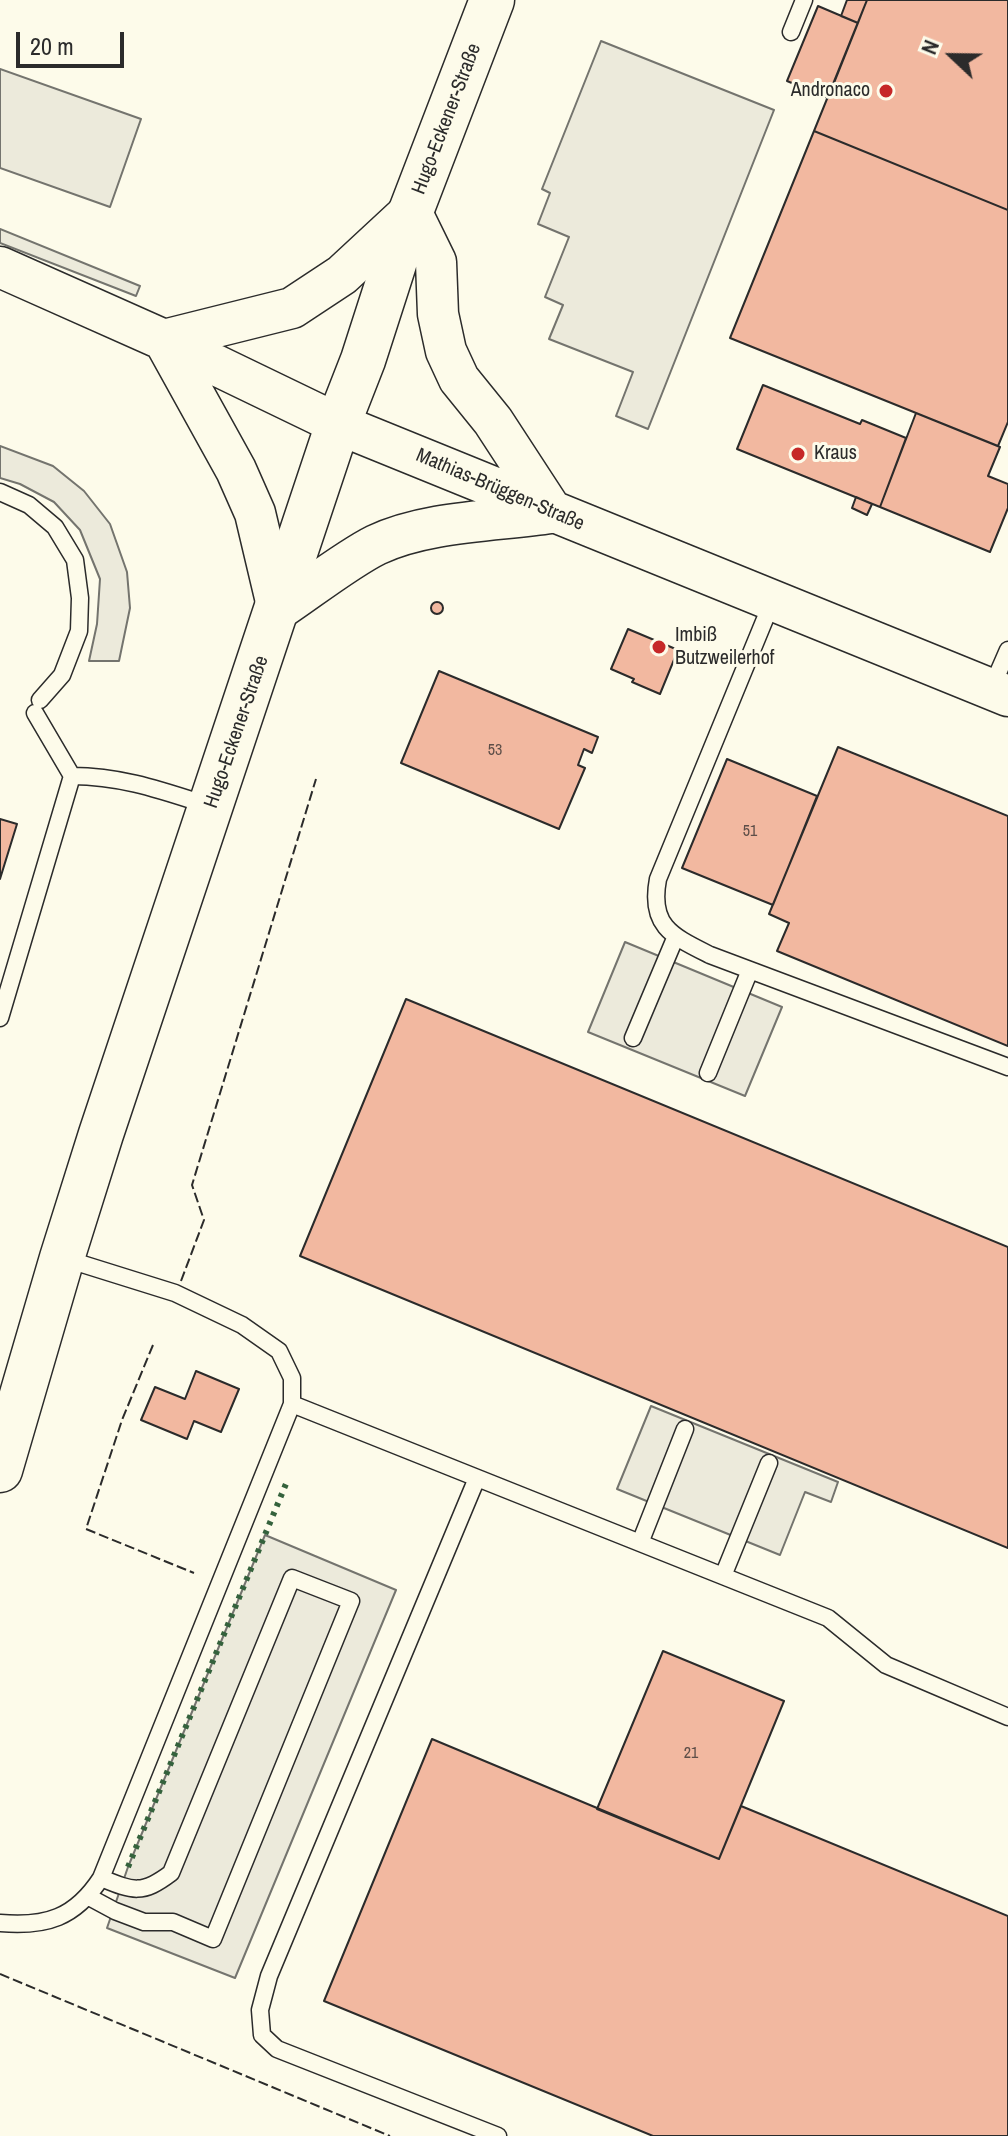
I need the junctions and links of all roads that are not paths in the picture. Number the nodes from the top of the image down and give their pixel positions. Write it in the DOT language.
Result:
graph roads {
  1 [pos="492,0"];
  2 [pos="804,0"];
  3 [pos="791,32"];
  4 [pos="411,211"];
  5 [pos="0,267"];
  6 [pos="164,340"];
  7 [pos="338,424"];
  8 [pos="0,492"];
  9 [pos="553,513"];
  10 [pos="772,601"];
  11 [pos="278,610"];
  12 [pos="1008,650"];
  13 [pos="1000,692"];
  14 [pos="72,776"];
  15 [pos="211,806"];
  16 [pos="676,936"];
  17 [pos="750,970"];
  18 [pos="0,1018"];
  19 [pos="633,1038"];
  20 [pos="1008,1067"];
  21 [pos="708,1073"];
  22 [pos="62,1258"];
  23 [pos="292,1404"];
  24 [pos="685,1429"];
  25 [pos="769,1463"];
  26 [pos="0,1470"];
  27 [pos="477,1478"];
  28 [pos="640,1543"];
  29 [pos="723,1576"];
  30 [pos="1008,1717"];
  31 [pos="101,1878"];
  32 [pos="89,1897"];
  33 [pos="0,1923"];
  34 [pos="498,2136"];
  1 -- 4 [label="main road, Hugo-Eckener-Straße"];
  2 -- 3 [label="lane"];
  4 -- 6 [label="street"];
  4 -- 7 [label="main road, Hugo-Eckener-Straße"];
  4 -- 9 [label="street"];
  5 -- 6 [label="street, Mathias-Brüggen-Straße"];
  6 -- 7 [label="street, Mathias-Brüggen-Straße"];
  6 -- 11 [label="street"];
  7 -- 9 [label="street, Mathias-Brüggen-Straße"];
  7 -- 11 [label="main road, Hugo-Eckener-Straße"];
  8 -- 14 [label="lane"];
  9 -- 10 [label="street, Mathias-Brüggen-Straße"];
  9 -- 11 [label="street"];
  10 -- 13 [label="street, Mathias-Brüggen-Straße"];
  10 -- 16 [label="lane"];
  11 -- 15 [label="main road, Hugo-Eckener-Straße"];
  12 -- 13 [label="lane"];
  14 -- 15 [label="lane"];
  14 -- 18 [label="lane"];
  15 -- 22 [label="main road, Hugo-Eckener-Straße"];
  16 -- 17 [label="lane"];
  16 -- 19 [label="lane"];
  17 -- 20 [label="lane"];
  17 -- 21 [label="lane"];
  22 -- 23 [label="lane"];
  22 -- 26 [label="main road, Hugo-Eckener-Straße"];
  23 -- 27 [label="lane"];
  23 -- 31 [label="lane"];
  24 -- 28 [label="lane"];
  25 -- 29 [label="lane"];
  27 -- 28 [label="lane"];
  27 -- 34 [label="lane"];
  28 -- 29 [label="lane"];
  29 -- 30 [label="lane"];
  31 -- 32 [label="lane"];
  31 -- 32 [label="lane"];
  32 -- 33 [label="lane"];
}
